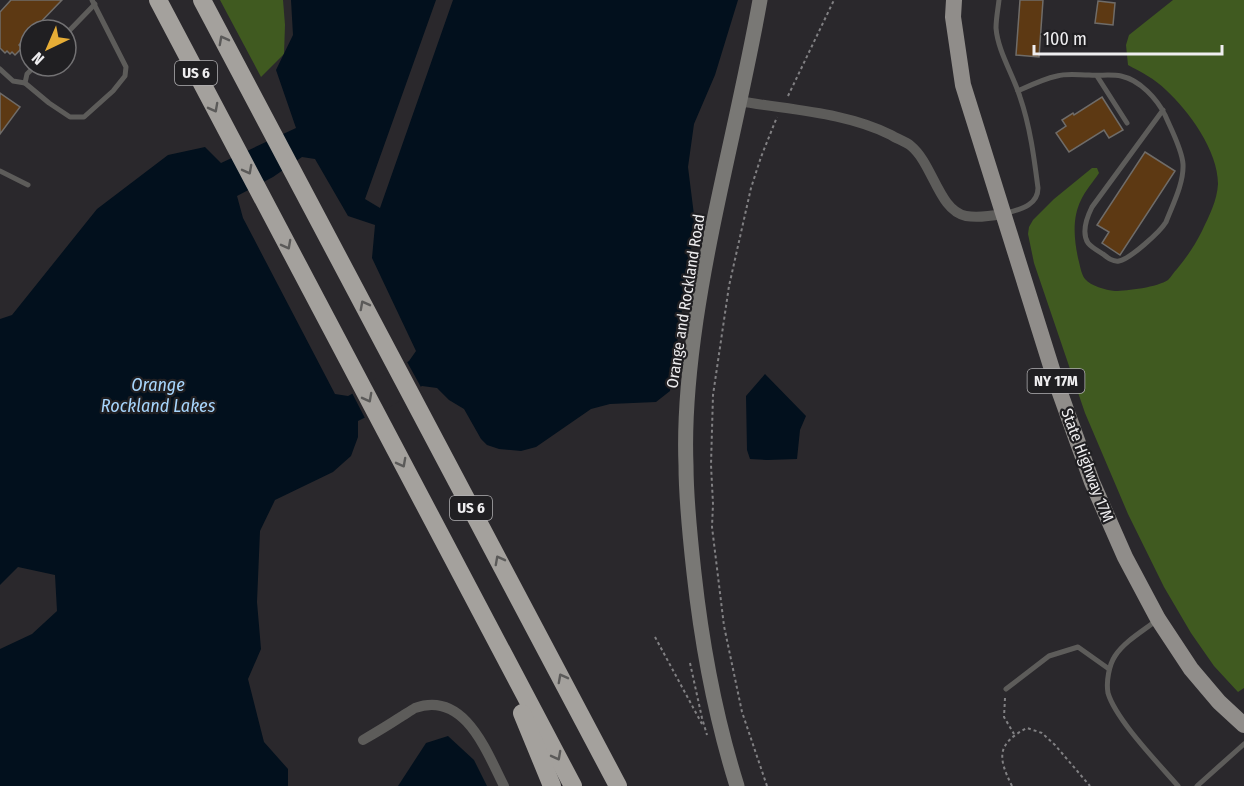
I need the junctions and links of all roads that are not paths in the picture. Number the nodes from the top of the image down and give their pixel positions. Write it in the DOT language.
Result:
graph roads {
  1 [pos="158,0"];
  2 [pos="202,0"];
  3 [pos="760,0"];
  4 [pos="954,0"];
  5 [pos="999,0"];
  6 [pos="93,2"];
  7 [pos="78,20"];
  8 [pos="0,69"];
  9 [pos="1096,75"];
  10 [pos="26,78"];
  11 [pos="25,84"];
  12 [pos="1018,91"];
  13 [pos="739,101"];
  14 [pos="1163,110"];
  15 [pos="1127,123"];
  16 [pos="0,171"];
  17 [pos="28,185"];
  18 [pos="1002,214"];
  19 [pos="481,611"];
  20 [pos="1158,619"];
  21 [pos="1109,669"];
  22 [pos="1006,689"];
  23 [pos="1244,725"];
  24 [pos="363,740"];
  25 [pos="1244,744"];
  26 [pos="504,786"];
  27 [pos="552,786"];
  28 [pos="573,786"];
  29 [pos="618,786"];
  30 [pos="737,786"];
  31 [pos="1179,786"];
  32 [pos="1197,786"];
  1 -- 19 [label="highway, US 6, one-way"];
  29 -- 2 [label="highway, US 6, one-way"];
  3 -- 13 [label="street, Orange and Rockland Road"];
  4 -- 18 [label="main road, State Highway 17M / NY 17M"];
  5 -- 12 [label="lane"];
  6 -- 7 [label="lane"];
  6 -- 11 [label="lane"];
  8 -- 11 [label="lane"];
  9 -- 12 [label="lane"];
  9 -- 14 [label="lane"];
  9 -- 15 [label="lane"];
  10 -- 11 [label="lane"];
  12 -- 18 [label="lane"];
  13 -- 18 [label="street"];
  13 -- 30 [label="street, Orange and Rockland Road"];
  14 -- 14 [label="lane"];
  16 -- 17 [label="lane"];
  18 -- 20 [label="main road, State Highway 17M / NY 17M"];
  19 -- 27 [label="highway"];
  19 -- 28 [label="highway, US 6, one-way"];
  20 -- 21 [label="lane"];
  20 -- 23 [label="main road, State Highway 17M / NY 17M"];
  21 -- 22 [label="lane"];
  21 -- 31 [label="lane"];
  24 -- 26 [label="street"];
  25 -- 32 [label="lane"];
}
